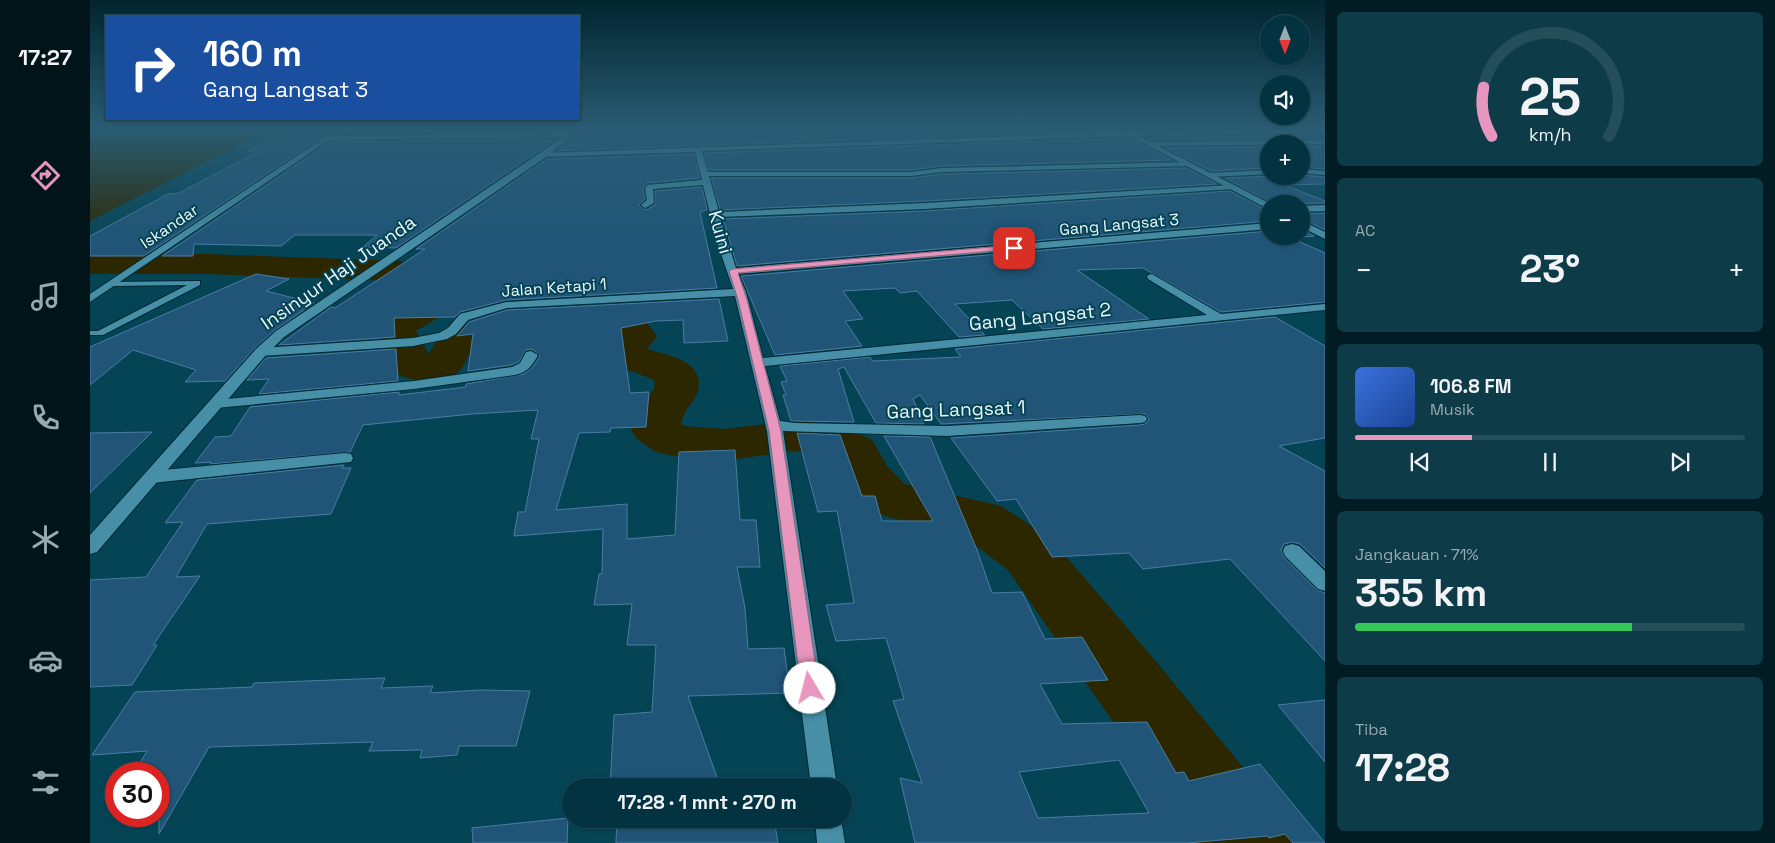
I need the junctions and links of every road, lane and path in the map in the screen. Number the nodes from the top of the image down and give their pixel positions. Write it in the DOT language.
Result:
graph roads {
  1 [pos="283,168"];
  2 [pos="523,168"];
  3 [pos="703,168"];
  4 [pos="1010,168"];
  5 [pos="1196,168"];
  6 [pos="1260,172"];
  7 [pos="1310,172"];
  8 [pos="1325,173"];
  9 [pos="1209,175"];
  10 [pos="706,178"];
  11 [pos="1232,186"];
  12 [pos="1260,201"];
  13 [pos="645,205"];
  14 [pos="1325,208"];
  15 [pos="1310,209"];
  16 [pos="716,215"];
  17 [pos="1260,227"];
  18 [pos="1310,228"];
  19 [pos="1325,236"];
  20 [pos="733,271"];
  21 [pos="1152,277"];
  22 [pos="113,284"];
  23 [pos="740,292"];
  24 [pos="90,299"];
  25 [pos="1325,307"];
  26 [pos="1218,317"];
  27 [pos="90,333"];
  28 [pos="261,352"];
  29 [pos="531,355"];
  30 [pos="758,363"];
  31 [pos="216,404"];
  32 [pos="1140,419"];
  33 [pos="776,435"];
  34 [pos="345,458"];
  35 [pos="152,477"];
  36 [pos="90,547"];
  37 [pos="1292,551"];
  38 [pos="1325,583"];
  39 [pos="823,778"];
  40 [pos="829,828"];
  41 [pos="831,843"];
  1 -- 22 [label="street, Iskandar"];
  2 -- 28 [label="street, Insinyur Haji Juanda"];
  3 -- 10 [label="street, Kuini"];
  4 -- 10 [label="street"];
  5 -- 9 [label="street"];
  6 -- 9 [label="lane"];
  7 -- 8 [label="lane"];
  9 -- 11 [label="street"];
  10 -- 13 [label="street"];
  10 -- 16 [label="street, Kuini"];
  11 -- 12 [label="street"];
  11 -- 16 [label="street"];
  14 -- 15 [label="street"];
  16 -- 20 [label="street, Kuini"];
  17 -- 20 [label="street, Gang Langsat 3"];
  18 -- 19 [label="street"];
  20 -- 23 [label="street, Kuini"];
  21 -- 26 [label="street"];
  22 -- 24 [label="street, Iskandar"];
  22 -- 27 [label="lane"];
  23 -- 28 [label="street, Jalan Ketapi 1"];
  23 -- 30 [label="street, Kuini"];
  25 -- 26 [label="street, Gang Langsat 2"];
  26 -- 30 [label="street, Gang Langsat 2"];
  28 -- 31 [label="street, Insinyur Haji Juanda"];
  29 -- 31 [label="street"];
  30 -- 33 [label="street, Kuini"];
  31 -- 35 [label="street, Insinyur Haji Juanda"];
  32 -- 33 [label="street, Gang Langsat 1"];
  33 -- 39 [label="street, Kuini"];
  34 -- 35 [label="street"];
  35 -- 36 [label="street, Insinyur Haji Juanda"];
  37 -- 38 [label="street"];
  40 -- 41 [label="street"];
}
